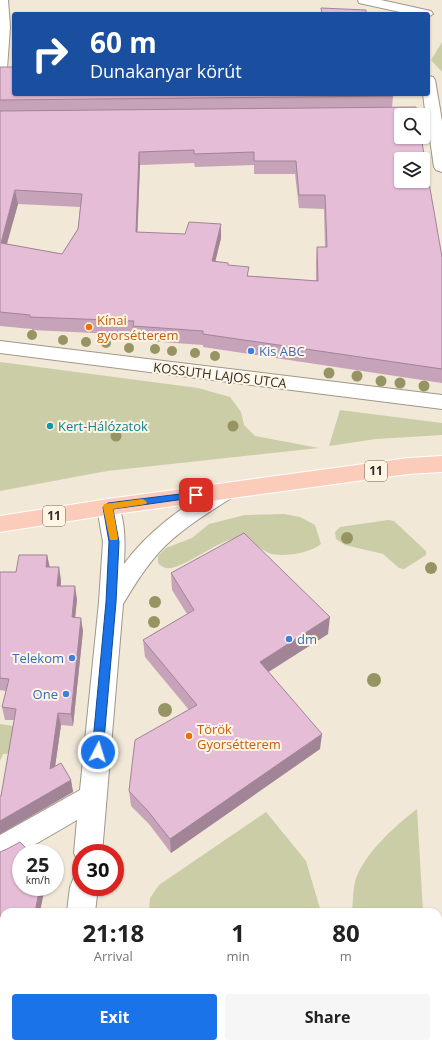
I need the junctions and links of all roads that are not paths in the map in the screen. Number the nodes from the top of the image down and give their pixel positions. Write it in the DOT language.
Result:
graph roads {
  1 [pos="2,0"];
  2 [pos="364,0"];
  3 [pos="416,12"];
  4 [pos="0,69"];
  5 [pos="430,91"];
  6 [pos="373,114"];
  7 [pos="434,114"];
  8 [pos="442,167"];
  9 [pos="0,347"];
  10 [pos="442,402"];
  11 [pos="442,464"];
  12 [pos="225,491"];
  13 [pos="108,507"];
  14 [pos="0,524"];
  15 [pos="111,602"];
  16 [pos="94,796"];
  17 [pos="89,844"];
  18 [pos="0,850"];
  19 [pos="83,896"];
  20 [pos="81,908"];
  1 -- 4 [label="street"];
  2 -- 3 [label="street"];
  5 -- 7 [label="street"];
  6 -- 7 [label="street"];
  7 -- 8 [label="street"];
  9 -- 10 [label="street, KOSSUTH LAJOS UTCA"];
  11 -- 12 [label="main road, 11"];
  12 -- 13 [label="main road, 11"];
  12 -- 15 [label="street"];
  13 -- 14 [label="main road, 11"];
  13 -- 15 [label="street"];
  15 -- 16 [label="street"];
  16 -- 17 [label="street"];
  16 -- 18 [label="street"];
  19 -- 20 [label="street"];
}
